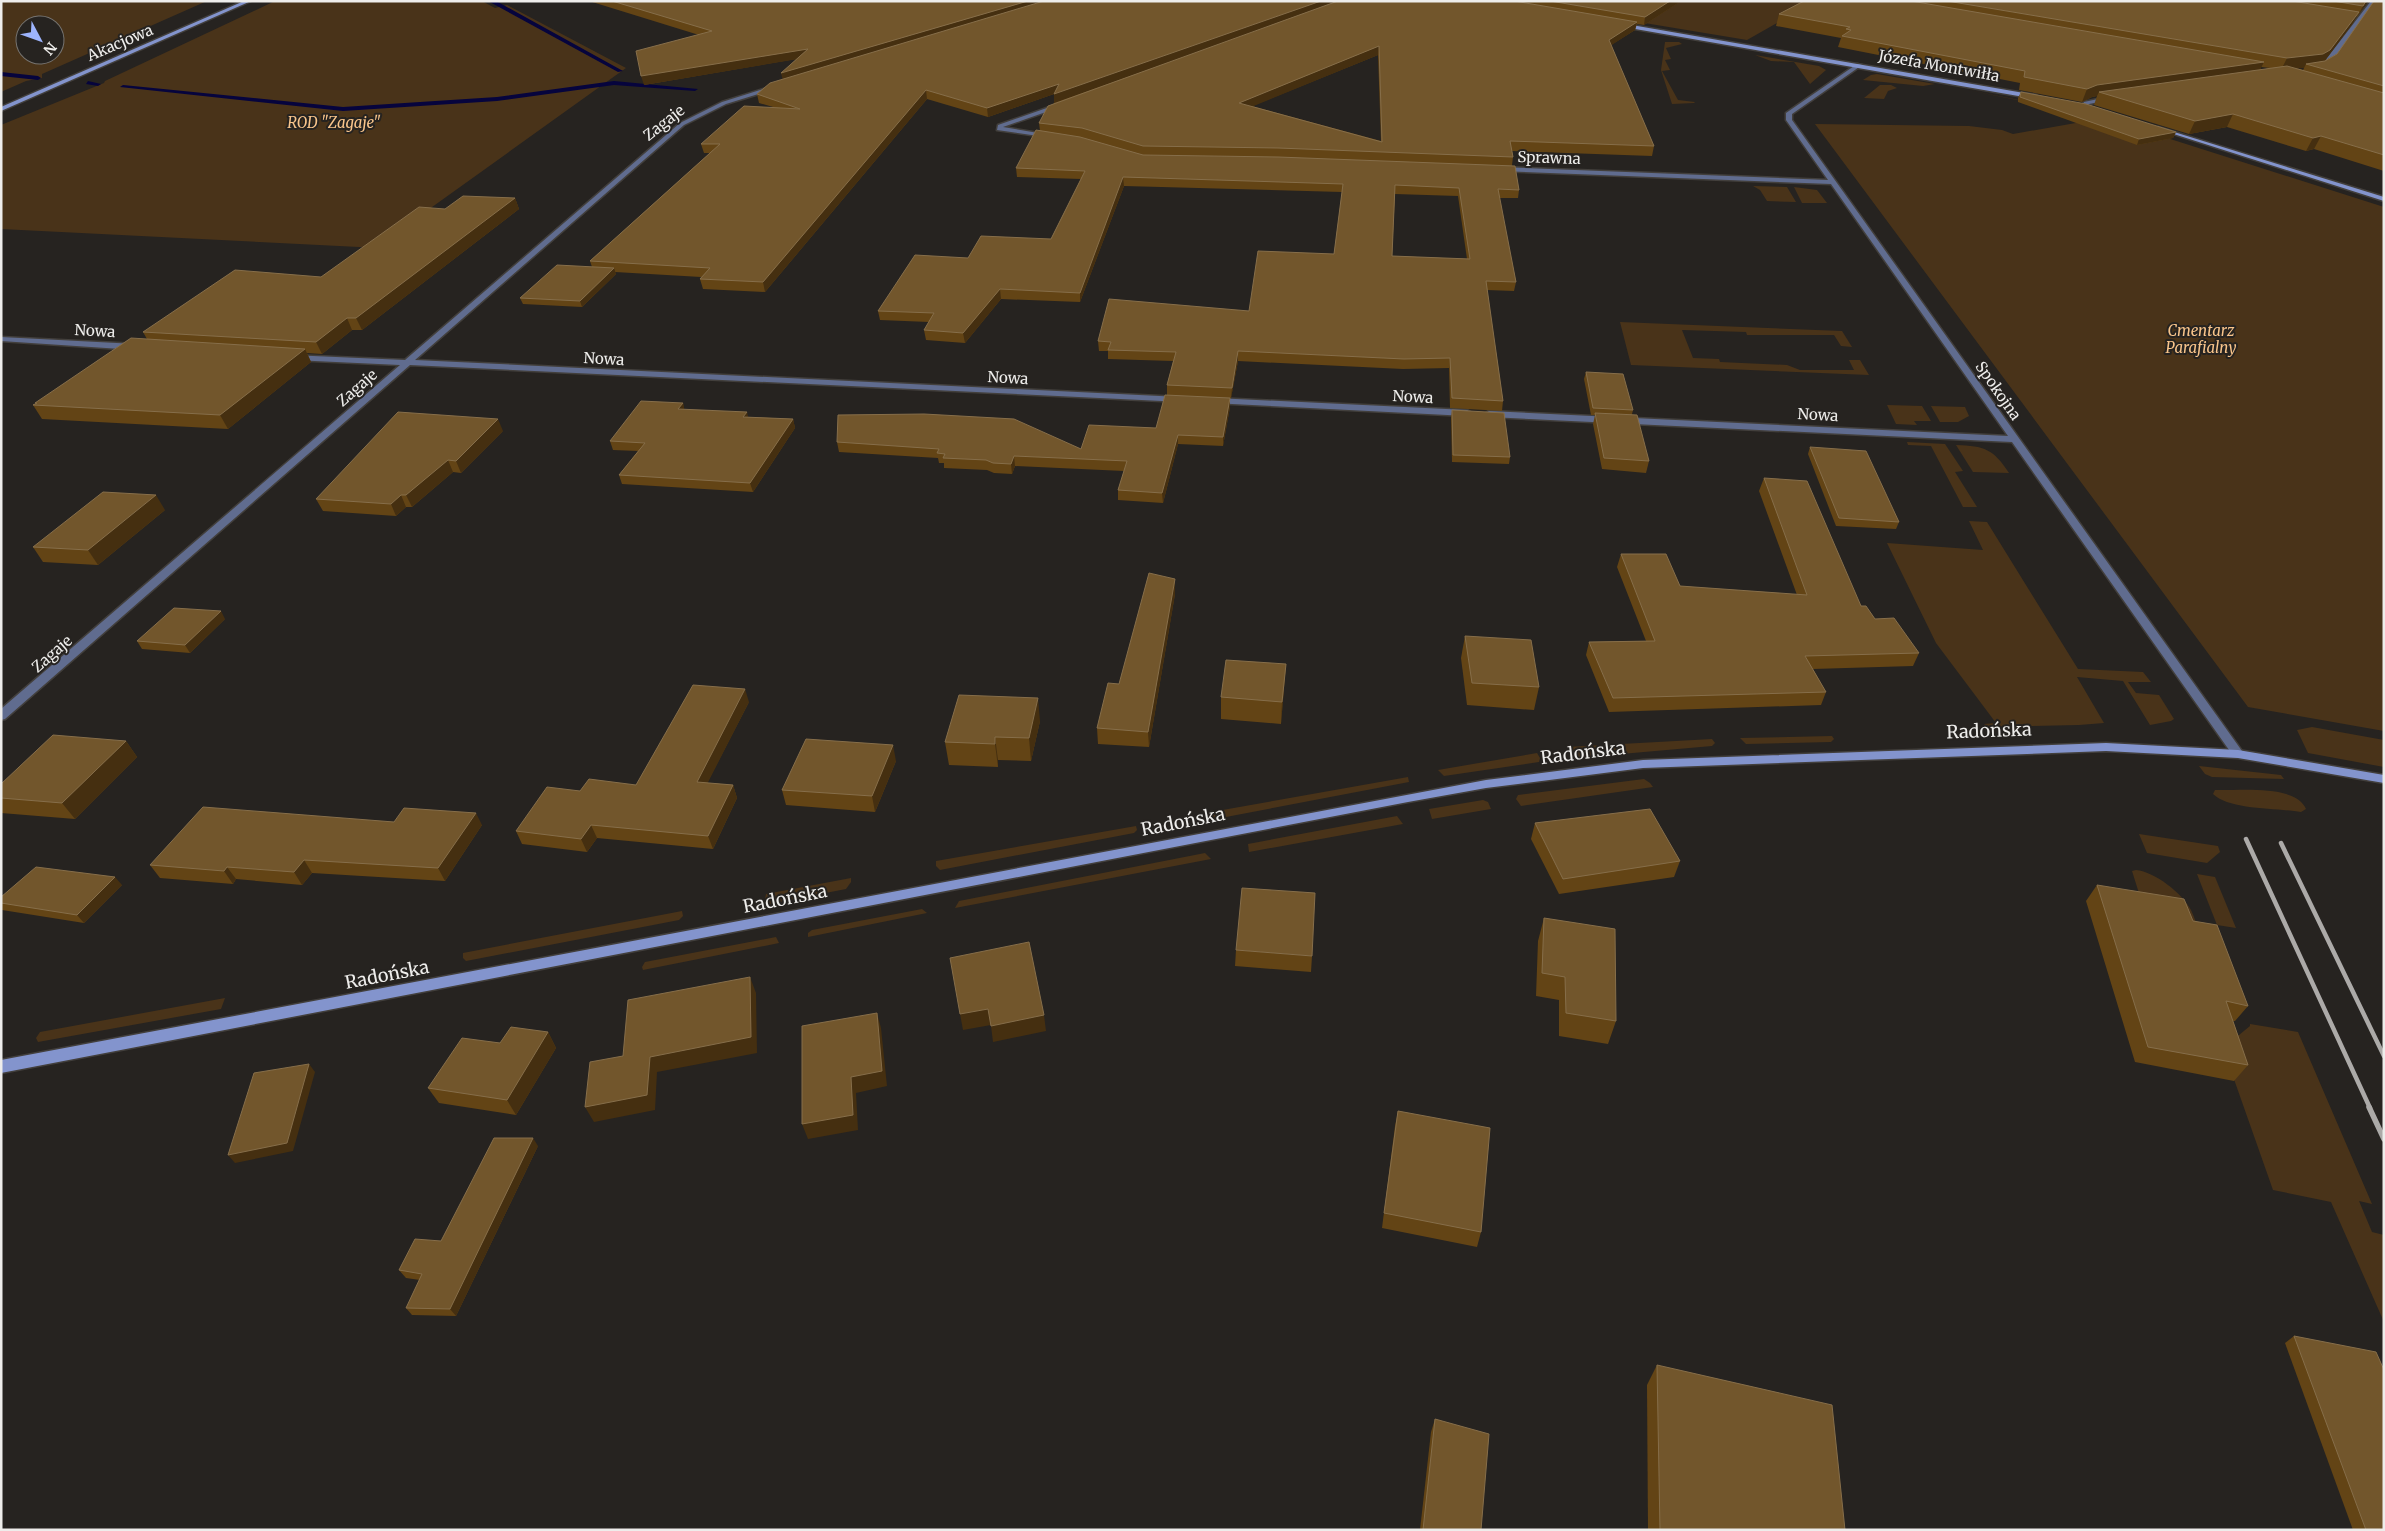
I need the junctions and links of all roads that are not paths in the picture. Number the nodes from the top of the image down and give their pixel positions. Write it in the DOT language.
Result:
graph roads {
  1 [pos="249,1"];
  2 [pos="2374,1"];
  3 [pos="2350,19"];
  4 [pos="2359,21"];
  5 [pos="1611,23"];
  6 [pos="1859,65"];
  7 [pos="2318,69"];
  8 [pos="781,85"];
  9 [pos="2118,97"];
  10 [pos="2045,98"];
  11 [pos="1065,103"];
  12 [pos="2077,105"];
  13 [pos="2085,106"];
  14 [pos="2093,108"];
  15 [pos="1,109"];
  16 [pos="2149,124"];
  17 [pos="1055,137"];
  18 [pos="1487,169"];
  19 [pos="1834,182"];
  20 [pos="2384,199"];
  21 [pos="1,339"];
  22 [pos="150,348"];
  23 [pos="280,356"];
  24 [pos="405,364"];
  25 [pos="1190,400"];
  26 [pos="1200,401"];
  27 [pos="2014,438"];
  28 [pos="1,716"];
  29 [pos="2238,754"];
  30 [pos="2384,779"];
  31 [pos="1,1067"];
  1 -- 15 [label="street, Akacjowa"];
  2 -- 4 [label="street"];
  3 -- 4 [label="street"];
  4 -- 7 [label="street"];
  5 -- 6 [label="street, Józefa Montwiłła"];
  6 -- 10 [label="street, Józefa Montwiłła"];
  6 -- 19 [label="street, Spokojna"];
  8 -- 24 [label="street, Zagaje"];
  9 -- 13 [label="street"];
  11 -- 17 [label="street"];
  12 -- 13 [label="street"];
  13 -- 14 [label="street"];
  16 -- 20 [label="street"];
  18 -- 19 [label="street, Sprawna"];
  19 -- 27 [label="street, Spokojna"];
  21 -- 22 [label="street, Nowa"];
  23 -- 24 [label="street, Nowa"];
  24 -- 25 [label="street, Nowa"];
  24 -- 28 [label="street, Zagaje"];
  26 -- 27 [label="street, Nowa"];
  27 -- 29 [label="street, Spokojna"];
  29 -- 30 [label="street, Radońska"];
  29 -- 31 [label="street, Radońska"];
}
